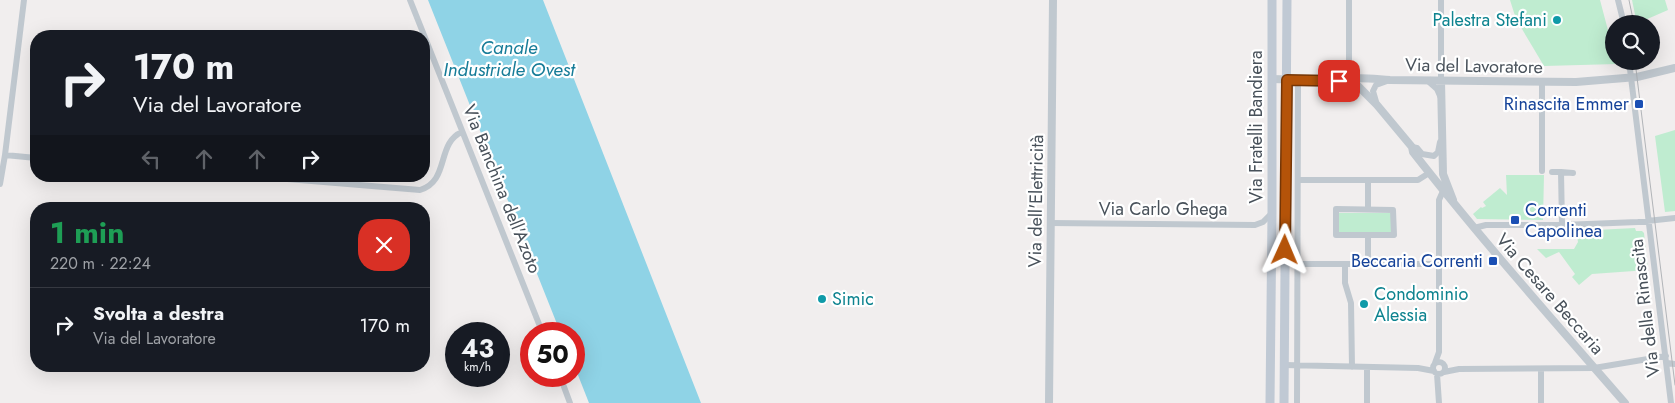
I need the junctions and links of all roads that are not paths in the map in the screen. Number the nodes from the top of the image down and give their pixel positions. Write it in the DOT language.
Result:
graph roads {
  1 [pos="24,0"];
  2 [pos="410,0"];
  3 [pos="1053,0"];
  4 [pos="1272,0"];
  5 [pos="1287,0"];
  6 [pos="1349,0"];
  7 [pos="1441,0"];
  8 [pos="1618,0"];
  9 [pos="1622,15"];
  10 [pos="422,30"];
  11 [pos="430,51"];
  12 [pos="1675,68"];
  13 [pos="1630,70"];
  14 [pos="1441,71"];
  15 [pos="1349,78"];
  16 [pos="1630,78"];
  17 [pos="1272,79"];
  18 [pos="1287,80"];
  19 [pos="1390,80"];
  20 [pos="1339,81"];
  21 [pos="1428,81"];
  22 [pos="1441,81"];
  23 [pos="1542,82"];
  24 [pos="1298,87"];
  25 [pos="1441,98"];
  26 [pos="1377,105"];
  27 [pos="462,132"];
  28 [pos="1442,136"];
  29 [pos="1412,147"];
  30 [pos="5,155"];
  31 [pos="30,157"];
  32 [pos="1542,171"];
  33 [pos="1552,172"];
  34 [pos="1561,172"];
  35 [pos="1573,173"];
  36 [pos="1429,174"];
  37 [pos="1298,180"];
  38 [pos="1368,180"];
  39 [pos="323,182"];
  40 [pos="0,184"];
  41 [pos="1443,191"];
  42 [pos="1454,204"];
  43 [pos="1368,209"];
  44 [pos="1272,213"];
  45 [pos="1675,218"];
  46 [pos="1649,221"];
  47 [pos="1050,224"];
  48 [pos="1562,225"];
  49 [pos="1474,228"];
  50 [pos="1368,235"];
  51 [pos="1298,264"];
  52 [pos="1345,264"];
  53 [pos="1368,264"];
  54 [pos="1439,264"];
  55 [pos="538,322"];
  56 [pos="1439,352"];
  57 [pos="1666,356"];
  58 [pos="1667,363"];
  59 [pos="1444,364"];
  60 [pos="1675,364"];
  61 [pos="1284,365"];
  62 [pos="1297,366"];
  63 [pos="1352,367"];
  64 [pos="1367,368"];
  65 [pos="1594,368"];
  66 [pos="1459,369"];
  67 [pos="1541,369"];
  68 [pos="1438,370"];
  69 [pos="564,387"];
  70 [pos="570,403"];
  71 [pos="1050,403"];
  72 [pos="1270,403"];
  73 [pos="1284,403"];
  74 [pos="1297,403"];
  75 [pos="1367,403"];
  76 [pos="1440,403"];
  77 [pos="1542,403"];
  78 [pos="1625,403"];
  79 [pos="1671,403"];
  1 -- 30 [label="street"];
  2 -- 10 [label="street, Via Banchina dell'Azoto"];
  3 -- 47 [label="street, Via dell'Elettricità"];
  4 -- 17 [label="main road, Via Fratelli Bandiera"];
  5 -- 18 [label="main road, Via Fratelli Bandiera"];
  6 -- 15 [label="street"];
  7 -- 14 [label="street"];
  8 -- 9 [label="street"];
  11 -- 27 [label="street, Via Banchina dell'Azoto"];
  12 -- 16 [label="street, Via del Lavoratore"];
  13 -- 16 [label="street, Via della Rinascita"];
  14 -- 21 [label="street"];
  14 -- 22 [label="street"];
  15 -- 19 [label="street, Via del Lavoratore"];
  15 -- 20 [label="street, Via del Lavoratore"];
  16 -- 23 [label="street, Via del Lavoratore"];
  16 -- 46 [label="street, Via della Rinascita"];
  17 -- 18 [label="street, Via del Lavoratore"];
  17 -- 44 [label="main road, Via Fratelli Bandiera"];
  18 -- 20 [label="street, Via del Lavoratore"];
  18 -- 61 [label="main road, Via Fratelli Bandiera"];
  19 -- 21 [label="street, Via del Lavoratore"];
  19 -- 26 [label="street"];
  20 -- 26 [label="street, Via Cesare Beccaria"];
  21 -- 22 [label="street, Via del Lavoratore"];
  21 -- 25 [label="street"];
  22 -- 23 [label="street, Via del Lavoratore"];
  22 -- 25 [label="street, Via Cesare Beccaria"];
  23 -- 32 [label="street"];
  24 -- 37 [label="street"];
  25 -- 28 [label="street, Via Cesare Beccaria"];
  26 -- 29 [label="street, Via Cesare Beccaria"];
  27 -- 39 [label="street"];
  27 -- 55 [label="street, Via Banchina dell'Azoto"];
  28 -- 29 [label="street"];
  28 -- 42 [label="street, Via Cesare Beccaria"];
  29 -- 36 [label="street, Via Cesare Beccaria"];
  30 -- 31 [label="street"];
  30 -- 40 [label="street"];
  33 -- 34 [label="street"];
  34 -- 35 [label="street"];
  34 -- 48 [label="street"];
  36 -- 38 [label="street"];
  36 -- 41 [label="street, Via Cesare Beccaria"];
  37 -- 38 [label="street"];
  37 -- 51 [label="street"];
  38 -- 43 [label="street"];
  41 -- 42 [label="street, Via Cesare Beccaria"];
  41 -- 54 [label="street"];
  42 -- 49 [label="street, Via Cesare Beccaria"];
  43 -- 50 [label="street"];
  43 -- 50 [label="street"];
  44 -- 47 [label="street, Via Carlo Ghega"];
  44 -- 72 [label="main road, Via Fratelli Bandiera"];
  45 -- 46 [label="street"];
  46 -- 48 [label="street"];
  46 -- 57 [label="street, Via della Rinascita"];
  47 -- 71 [label="street, Via dell'Elettricità"];
  48 -- 49 [label="street"];
  49 -- 65 [label="street, Via Cesare Beccaria"];
  50 -- 53 [label="street"];
  51 -- 52 [label="street"];
  51 -- 62 [label="street"];
  52 -- 53 [label="street"];
  52 -- 63 [label="street"];
  53 -- 54 [label="street"];
  54 -- 56 [label="street"];
  56 -- 59 [label="street"];
  56 -- 68 [label="street"];
  57 -- 58 [label="street, Via della Rinascita"];
  57 -- 65 [label="street"];
  58 -- 60 [label="street"];
  58 -- 79 [label="street, Via della Rinascita"];
  59 -- 66 [label="street"];
  59 -- 68 [label="street"];
  61 -- 62 [label="street"];
  61 -- 73 [label="main road, Via Fratelli Bandiera"];
  62 -- 63 [label="street"];
  62 -- 74 [label="street"];
  63 -- 64 [label="street"];
  64 -- 68 [label="street"];
  64 -- 75 [label="street"];
  65 -- 67 [label="street"];
  65 -- 78 [label="street, Via Cesare Beccaria"];
  66 -- 67 [label="street"];
  66 -- 68 [label="street"];
  67 -- 77 [label="street"];
  68 -- 76 [label="street"];
  69 -- 70 [label="street"];
}
